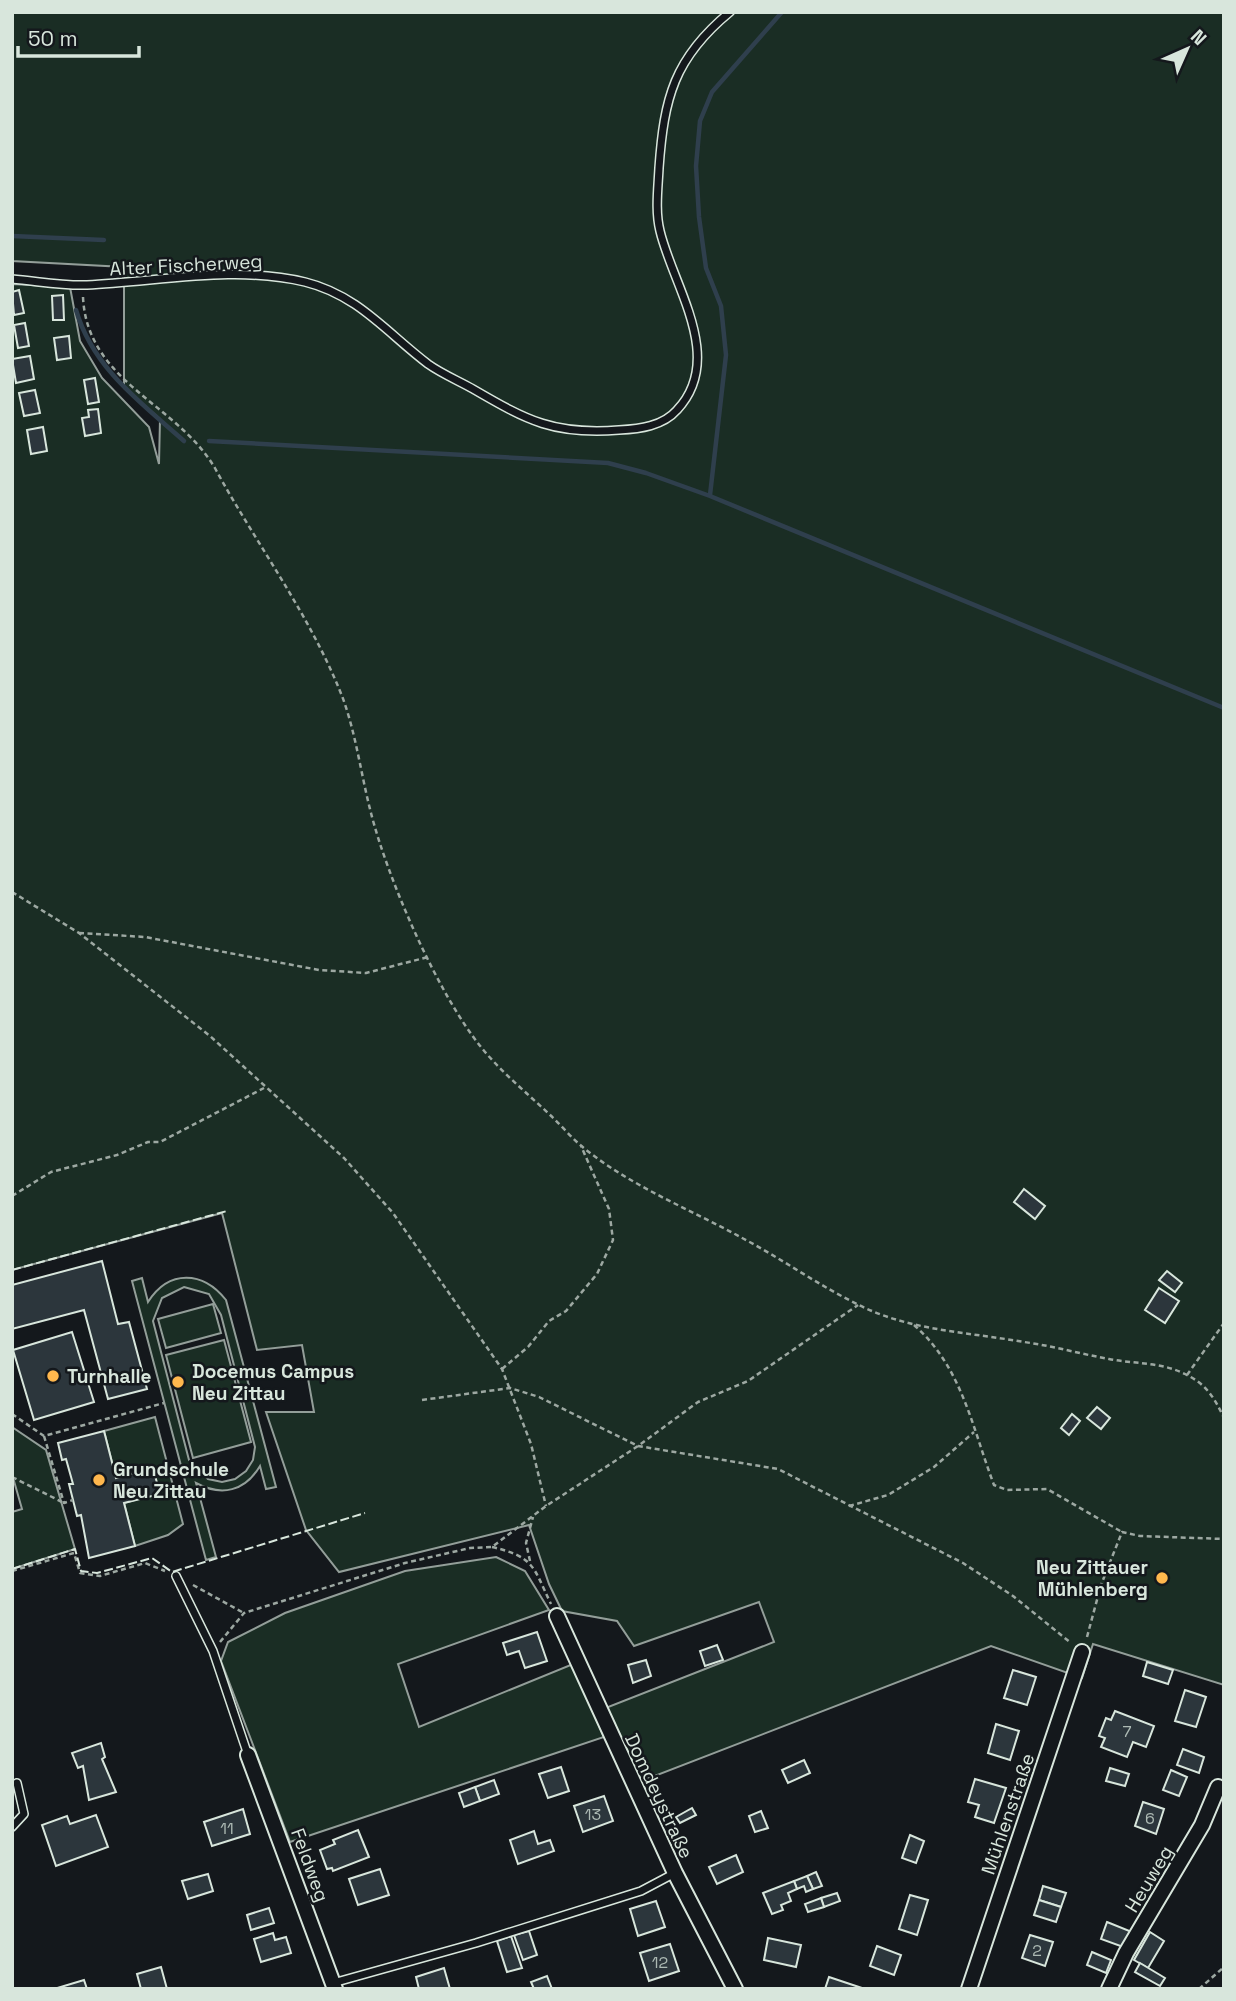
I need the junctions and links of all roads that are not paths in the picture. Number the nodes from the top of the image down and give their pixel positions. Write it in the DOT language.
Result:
graph roads {
  1 [pos="730,12"];
  2 [pos="12,279"];
  3 [pos="176,1576"];
  4 [pos="557,1616"];
  5 [pos="1082,1652"];
  6 [pos="248,1755"];
  7 [pos="17,1783"];
  8 [pos="1218,1787"];
  9 [pos="12,1827"];
  10 [pos="675,1873"];
  11 [pos="334,1986"];
  12 [pos="735,1989"];
  13 [pos="969,1989"];
  14 [pos="1109,1989"];
  1 -- 2 [label="lane, Alter Fischerweg"];
  3 -- 6 [label="lane"];
  4 -- 10 [label="street, Domdeystraße"];
  5 -- 13 [label="street, Mühlenstraße"];
  6 -- 11 [label="street, Feldweg"];
  7 -- 9 [label="lane"];
  8 -- 14 [label="street, Heuweg"];
  10 -- 11 [label="lane"];
  10 -- 12 [label="street, Domdeystraße"];
}
